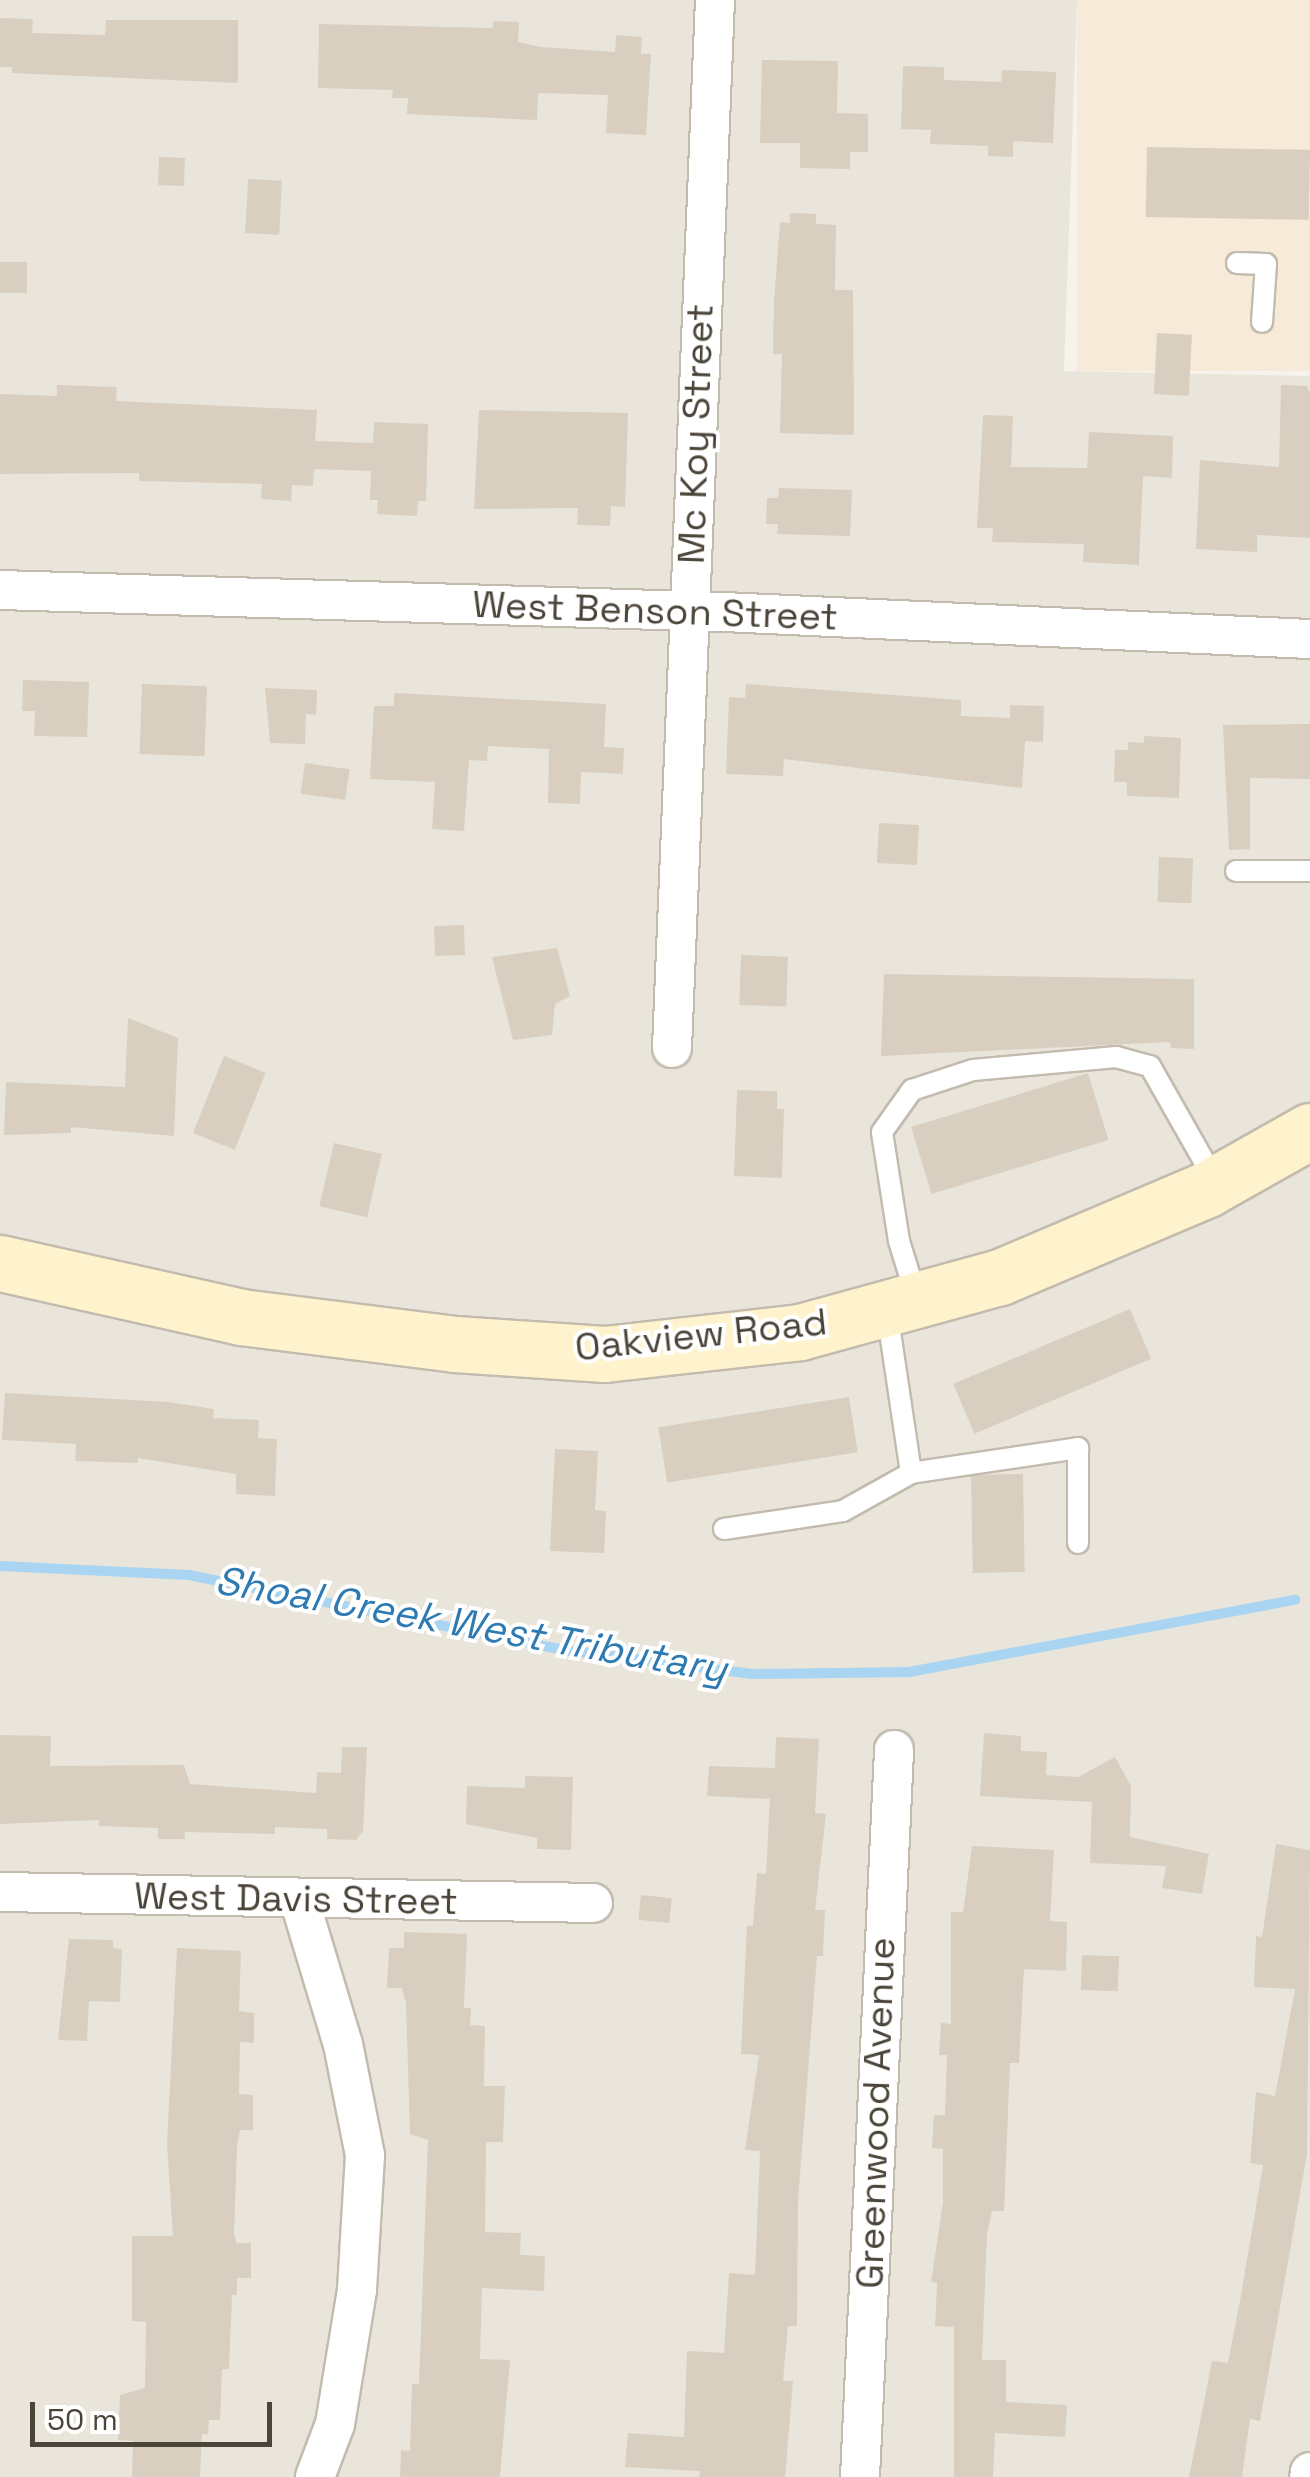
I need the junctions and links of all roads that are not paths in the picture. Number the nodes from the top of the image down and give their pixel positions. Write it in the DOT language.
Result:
graph roads {
  1 [pos="715,0"];
  2 [pos="1237,262"];
  3 [pos="1262,322"];
  4 [pos="0,590"];
  5 [pos="688,611"];
  6 [pos="1310,639"];
  7 [pos="1310,870"];
  8 [pos="1236,871"];
  9 [pos="672,1048"];
  10 [pos="1310,1131"];
  11 [pos="1217,1184"];
  12 [pos="0,1264"];
  13 [pos="902,1304"];
  14 [pos="911,1473"];
  15 [pos="724,1530"];
  16 [pos="1078,1544"];
  17 [pos="894,1750"];
  18 [pos="0,1892"];
  19 [pos="300,1902"];
  20 [pos="593,1904"];
  21 [pos="315,2477"];
  22 [pos="860,2477"];
  1 -- 5 [label="street, Mc Koy Street"];
  2 -- 3 [label="lane"];
  4 -- 5 [label="street, West Benson Street"];
  5 -- 6 [label="street, West Benson Street"];
  5 -- 9 [label="street, Mc Koy Street"];
  7 -- 8 [label="lane"];
  10 -- 11 [label="street, Oakview Road"];
  11 -- 13 [label="street, Oakview Road"];
  11 -- 13 [label="lane"];
  12 -- 13 [label="street, Oakview Road"];
  13 -- 14 [label="lane"];
  14 -- 15 [label="lane"];
  14 -- 16 [label="lane"];
  17 -- 22 [label="street, Greenwood Avenue"];
  18 -- 19 [label="street, West Davis Street"];
  19 -- 20 [label="street, West Davis Street"];
  19 -- 21 [label="street"];
}
